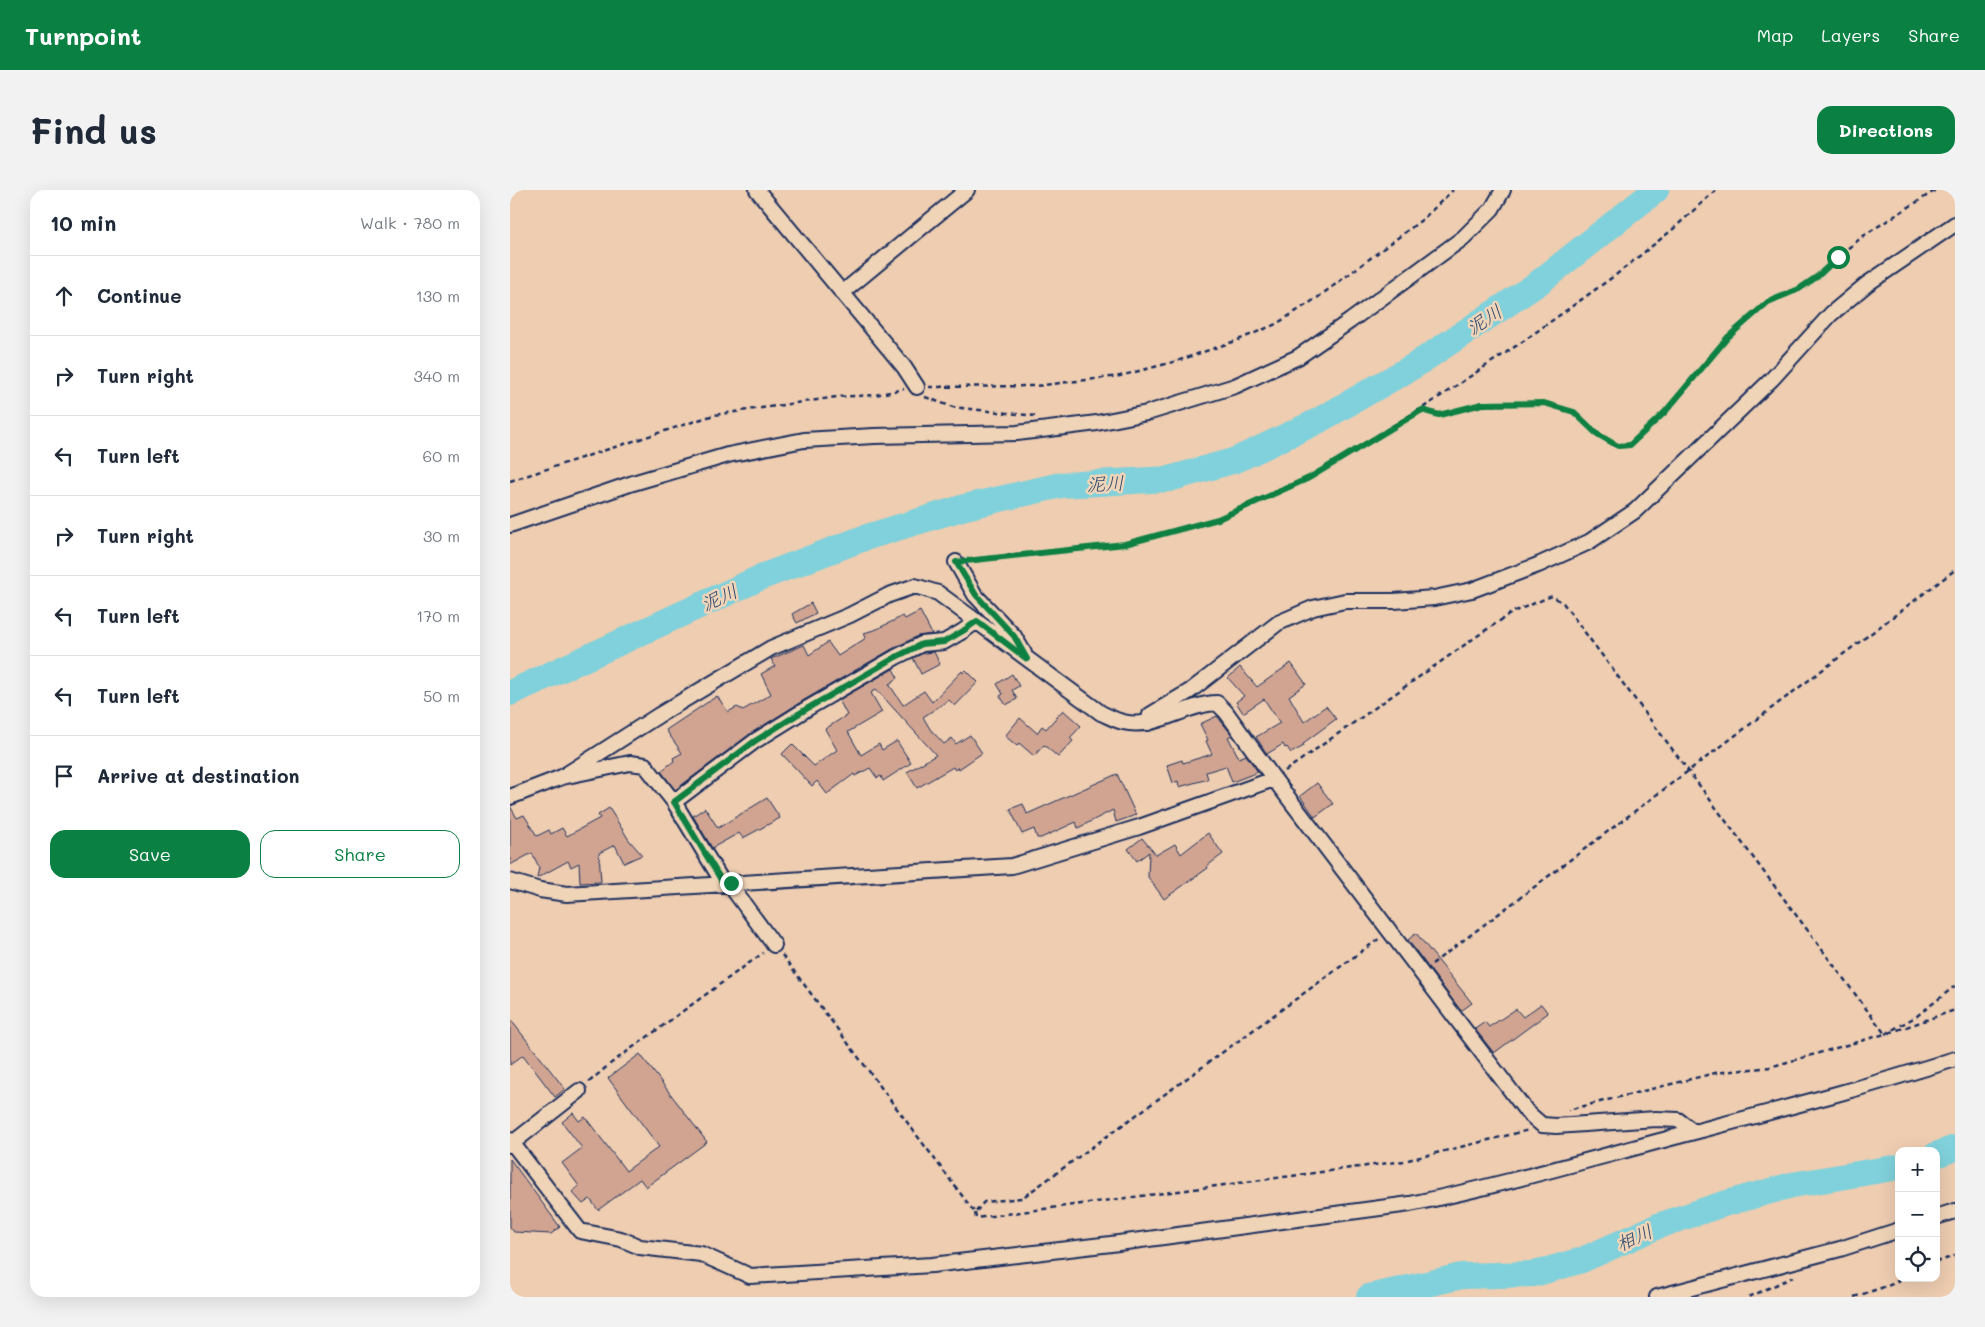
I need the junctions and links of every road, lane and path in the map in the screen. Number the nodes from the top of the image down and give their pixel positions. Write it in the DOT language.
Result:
graph roads {
  1 [pos="757,190"];
  2 [pos="967,190"];
  3 [pos="1453,190"];
  4 [pos="1503,190"];
  5 [pos="1716,190"];
  6 [pos="1936,190"];
  7 [pos="1955,224"];
  8 [pos="842,293"];
  9 [pos="917,387"];
  10 [pos="1422,410"];
  11 [pos="1040,417"];
  12 [pos="510,481"];
  13 [pos="510,525"];
  14 [pos="956,562"];
  15 [pos="1955,570"];
  16 [pos="977,621"];
  17 [pos="1027,659"];
  18 [pos="1147,723"];
  19 [pos="1689,772"];
  20 [pos="562,777"];
  21 [pos="1274,779"];
  22 [pos="510,797"];
  23 [pos="674,802"];
  24 [pos="510,881"];
  25 [pos="727,883"];
  26 [pos="1389,932"];
  27 [pos="774,945"];
  28 [pos="1420,972"];
  29 [pos="1955,986"];
  30 [pos="1955,1010"];
  31 [pos="1885,1034"];
  32 [pos="1955,1059"];
  33 [pos="579,1091"];
  34 [pos="1563,1112"];
  35 [pos="1542,1125"];
  36 [pos="1694,1132"];
  37 [pos="511,1142"];
  38 [pos="1955,1211"];
  39 [pos="975,1213"];
  40 [pos="1940,1216"];
  41 [pos="1895,1231"];
  42 [pos="1955,1256"];
  43 [pos="1940,1261"];
  44 [pos="1896,1282"];
  45 [pos="1657,1297"];
  46 [pos="1854,1297"];
  1 -- 8 [label="street"];
  2 -- 8 [label="street"];
  3 -- 9 [label="path"];
  4 -- 13 [label="street"];
  5 -- 10 [label="path"];
  6 -- 10 [label="path"];
  7 -- 18 [label="street"];
  8 -- 9 [label="street"];
  9 -- 11 [label="path"];
  9 -- 12 [label="path"];
  10 -- 14 [label="path"];
  14 -- 17 [label="street"];
  15 -- 19 [label="path"];
  16 -- 17 [label="street"];
  16 -- 20 [label="street"];
  16 -- 23 [label="street"];
  17 -- 18 [label="street"];
  18 -- 21 [label="street"];
  19 -- 21 [label="path"];
  19 -- 28 [label="path"];
  19 -- 31 [label="path"];
  20 -- 22 [label="street"];
  20 -- 23 [label="street"];
  21 -- 25 [label="street"];
  21 -- 26 [label="street"];
  23 -- 25 [label="street"];
  24 -- 25 [label="street"];
  25 -- 27 [label="street"];
  26 -- 28 [label="street"];
  26 -- 39 [label="path"];
  27 -- 33 [label="path"];
  27 -- 39 [label="path"];
  28 -- 35 [label="street"];
  29 -- 31 [label="path"];
  30 -- 31 [label="path"];
  31 -- 34 [label="path"];
  32 -- 36 [label="street"];
  33 -- 37 [label="street"];
  35 -- 36 [label="street"];
  35 -- 39 [label="path"];
  36 -- 37 [label="street"];
  38 -- 40 [label="street"];
  41 -- 45 [label="street"];
  42 -- 43 [label="path"];
  44 -- 46 [label="path"];
}
